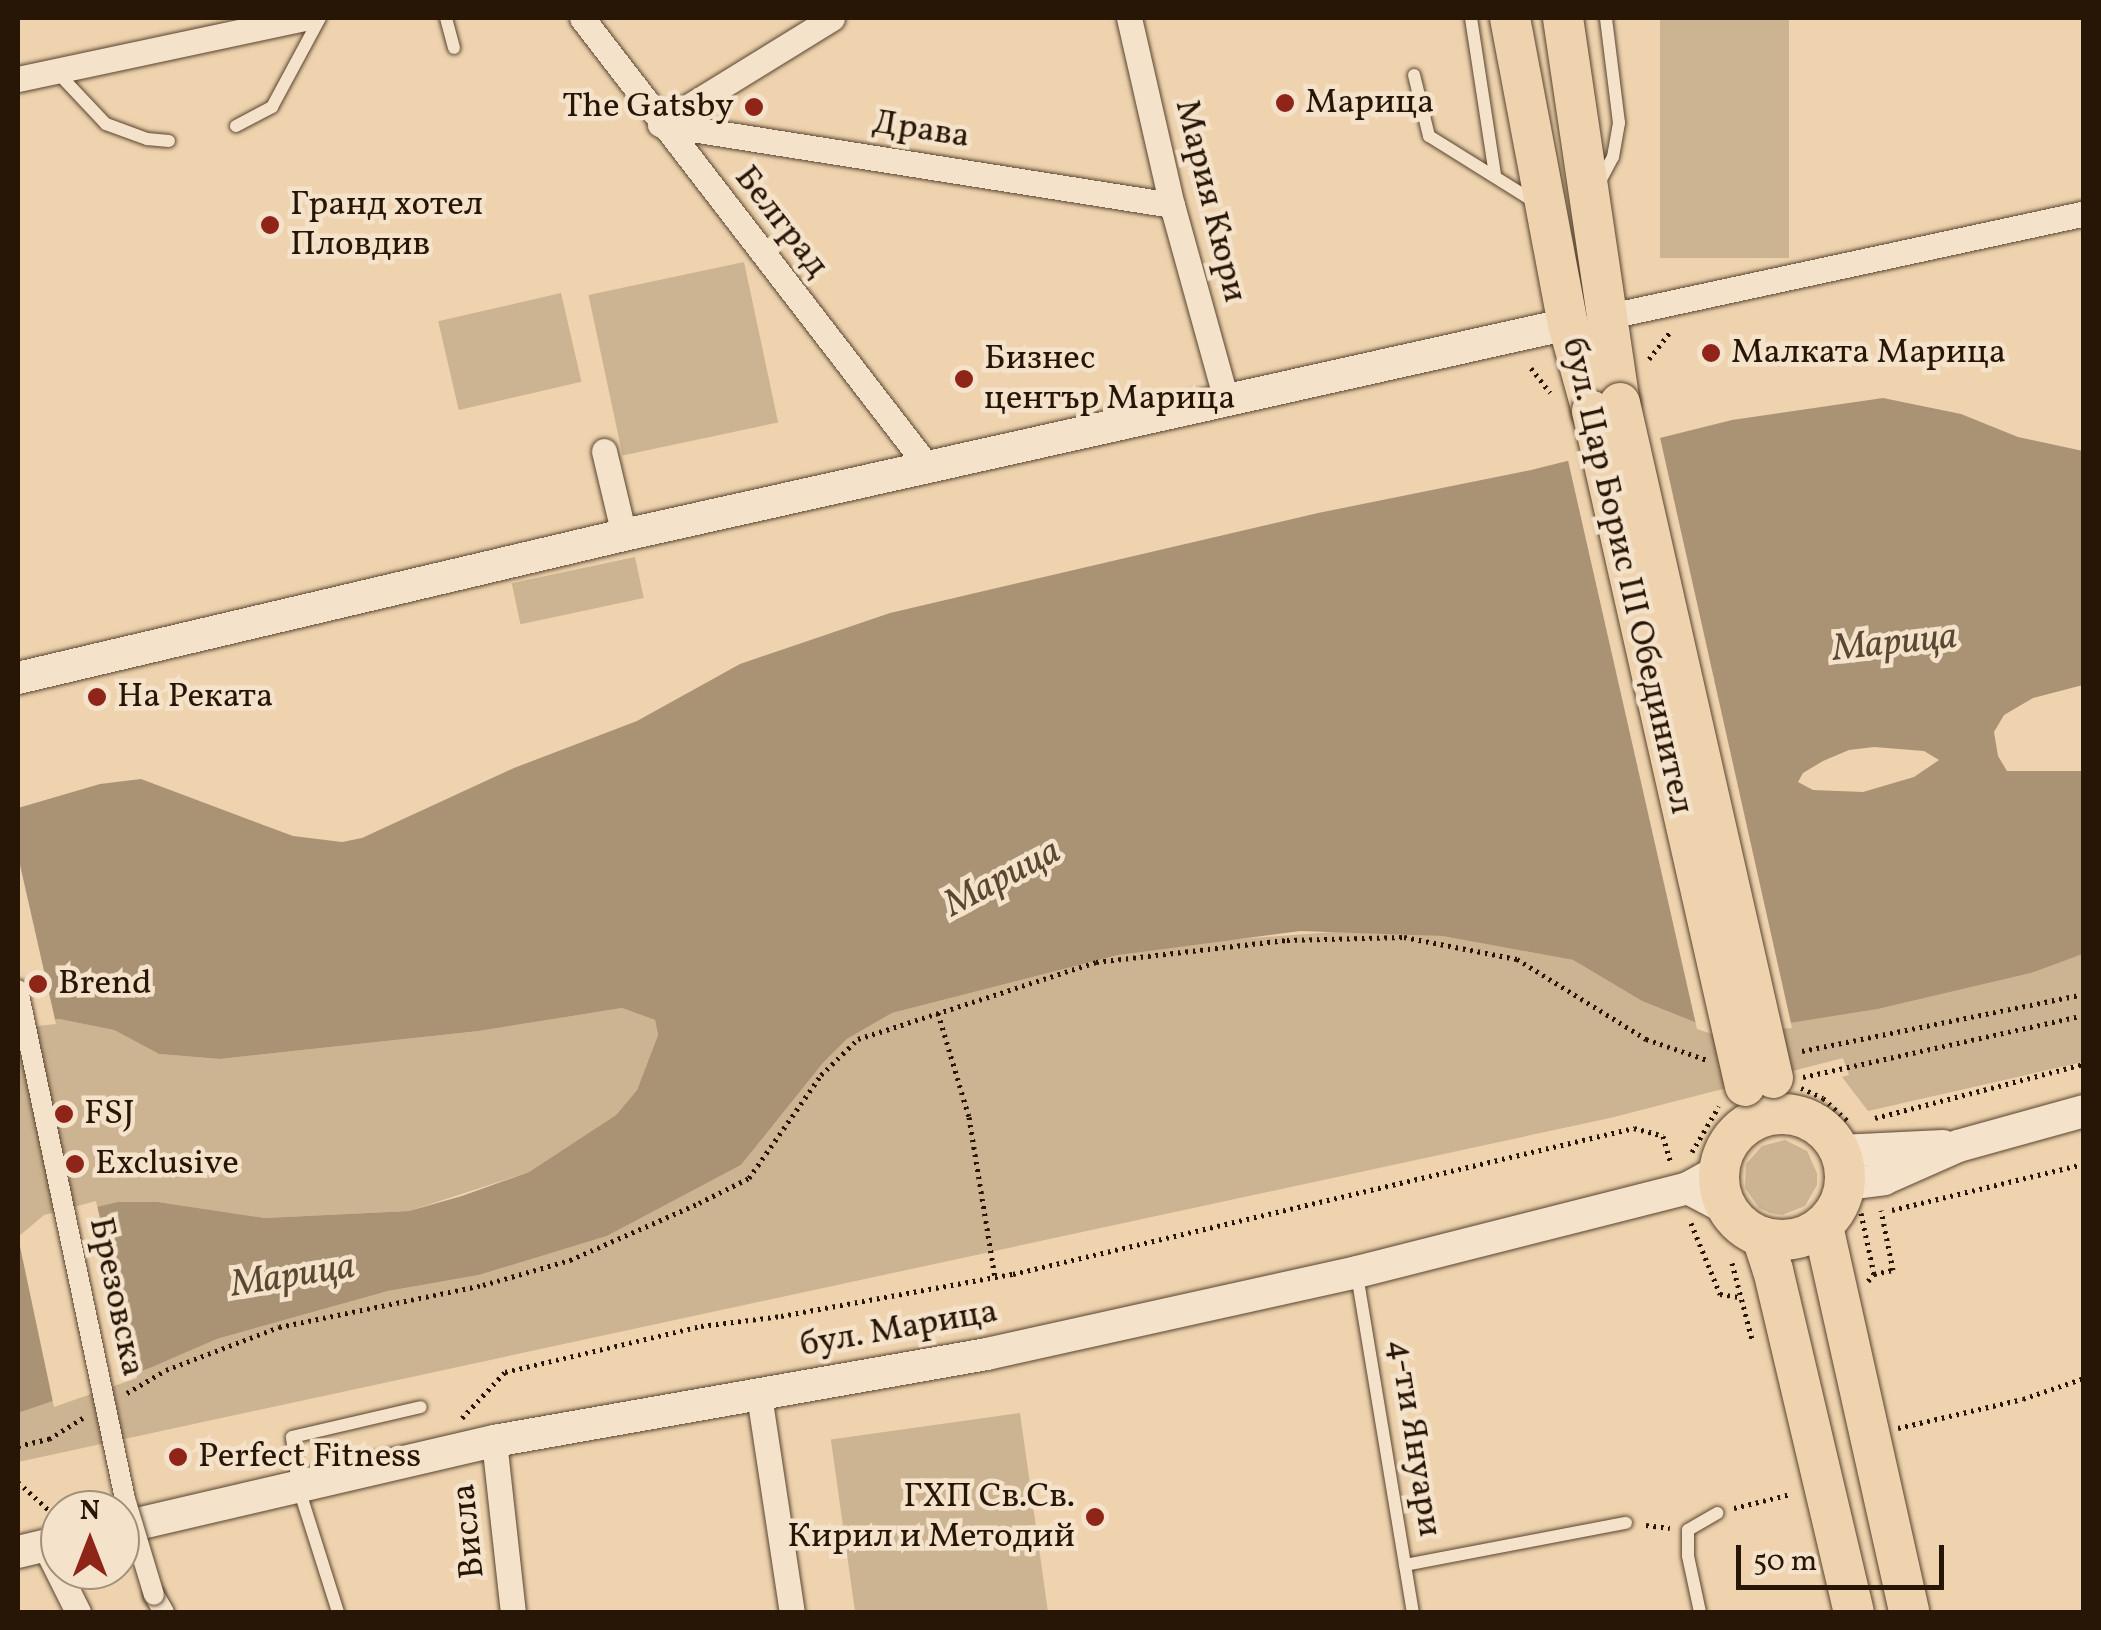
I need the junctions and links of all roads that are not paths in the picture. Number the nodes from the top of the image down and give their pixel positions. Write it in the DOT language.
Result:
graph roads {
  1 [pos="305,18"];
  2 [pos="320,18"];
  3 [pos="446,18"];
  4 [pos="582,18"];
  5 [pos="832,18"];
  6 [pos="1129,18"];
  7 [pos="1471,18"];
  8 [pos="1510,18"];
  9 [pos="1563,18"];
  10 [pos="1606,18"];
  11 [pos="454,48"];
  12 [pos="56,71"];
  13 [pos="1414,76"];
  14 [pos="18,80"];
  15 [pos="660,124"];
  16 [pos="236,126"];
  17 [pos="169,141"];
  18 [pos="1496,174"];
  19 [pos="1590,200"];
  20 [pos="1172,205"];
  21 [pos="1544,209"];
  22 [pos="2084,213"];
  23 [pos="1586,320"];
  24 [pos="1226,400"];
  25 [pos="604,450"];
  26 [pos="928,467"];
  27 [pos="624,534"];
  28 [pos="18,678"];
  29 [pos="18,990"];
  30 [pos="1768,1080"];
  31 [pos="2084,1111"];
  32 [pos="1736,1134"];
  33 [pos="1853,1170"];
  34 [pos="1697,1186"];
  35 [pos="1823,1226"];
  36 [pos="1746,1248"];
  37 [pos="1357,1272"];
  38 [pos="759,1395"];
  39 [pos="421,1407"];
  40 [pos="494,1441"];
  41 [pos="298,1486"];
  42 [pos="1716,1513"];
  43 [pos="140,1523"];
  44 [pos="1626,1523"];
  45 [pos="1405,1564"];
  46 [pos="159,1604"];
  47 [pos="338,1612"];
  48 [pos="513,1612"];
  49 [pos="792,1612"];
  50 [pos="1413,1612"];
  51 [pos="1700,1612"];
  52 [pos="1854,1612"];
  53 [pos="1909,1612"];
  1 -- 12 [label="street"];
  2 -- 16 [label="lane"];
  3 -- 11 [label="lane"];
  4 -- 15 [label="street, Белград"];
  5 -- 15 [label="street"];
  6 -- 20 [label="street, Мария Кюри"];
  7 -- 18 [label="lane"];
  8 -- 21 [label="main road, бул. Цар Борис III Обединител"];
  9 -- 19 [label="main road, бул. Цар Борис III Обединител"];
  10 -- 19 [label="lane"];
  12 -- 14 [label="street"];
  12 -- 17 [label="lane"];
  13 -- 18 [label="lane"];
  15 -- 20 [label="street, Драва"];
  15 -- 26 [label="street, Белград"];
  18 -- 21 [label="lane"];
  19 -- 23 [label="main road, бул. Цар Борис III Обединител"];
  20 -- 24 [label="street, Мария Кюри"];
  21 -- 23 [label="main road, бул. Цар Борис III Обединител"];
  22 -- 23 [label="street"];
  23 -- 24 [label="street"];
  23 -- 30 [label="main road, бул. Цар Борис III Обединител, bridge"];
  24 -- 26 [label="street"];
  25 -- 27 [label="street"];
  26 -- 27 [label="street"];
  27 -- 28 [label="street"];
  29 -- 46 [label="street, Брезовска, bridge"];
  30 -- 32 [label="main road, бул. Цар Борис III Обединител"];
  30 -- 32 [label="main road"];
  30 -- 33 [label="main road"];
  31 -- 33 [label="street"];
  32 -- 34 [label="main road, бул. Цар Борис III Обединител"];
  33 -- 35 [label="main road"];
  34 -- 36 [label="main road"];
  34 -- 37 [label="street, бул. Марица"];
  35 -- 36 [label="main road"];
  35 -- 53 [label="main road"];
  36 -- 52 [label="main road"];
  37 -- 38 [label="street, бул. Марица"];
  37 -- 45 [label="lane, 4-ти Януари"];
  38 -- 40 [label="street, бул. Марица"];
  38 -- 49 [label="street"];
  39 -- 41 [label="lane"];
  40 -- 41 [label="street, бул. Марица"];
  40 -- 48 [label="street, Висла"];
  41 -- 43 [label="street, бул. Марица"];
  41 -- 47 [label="lane"];
  42 -- 51 [label="lane"];
  44 -- 45 [label="lane"];
  45 -- 50 [label="lane, 4-ти Януари"];
}
